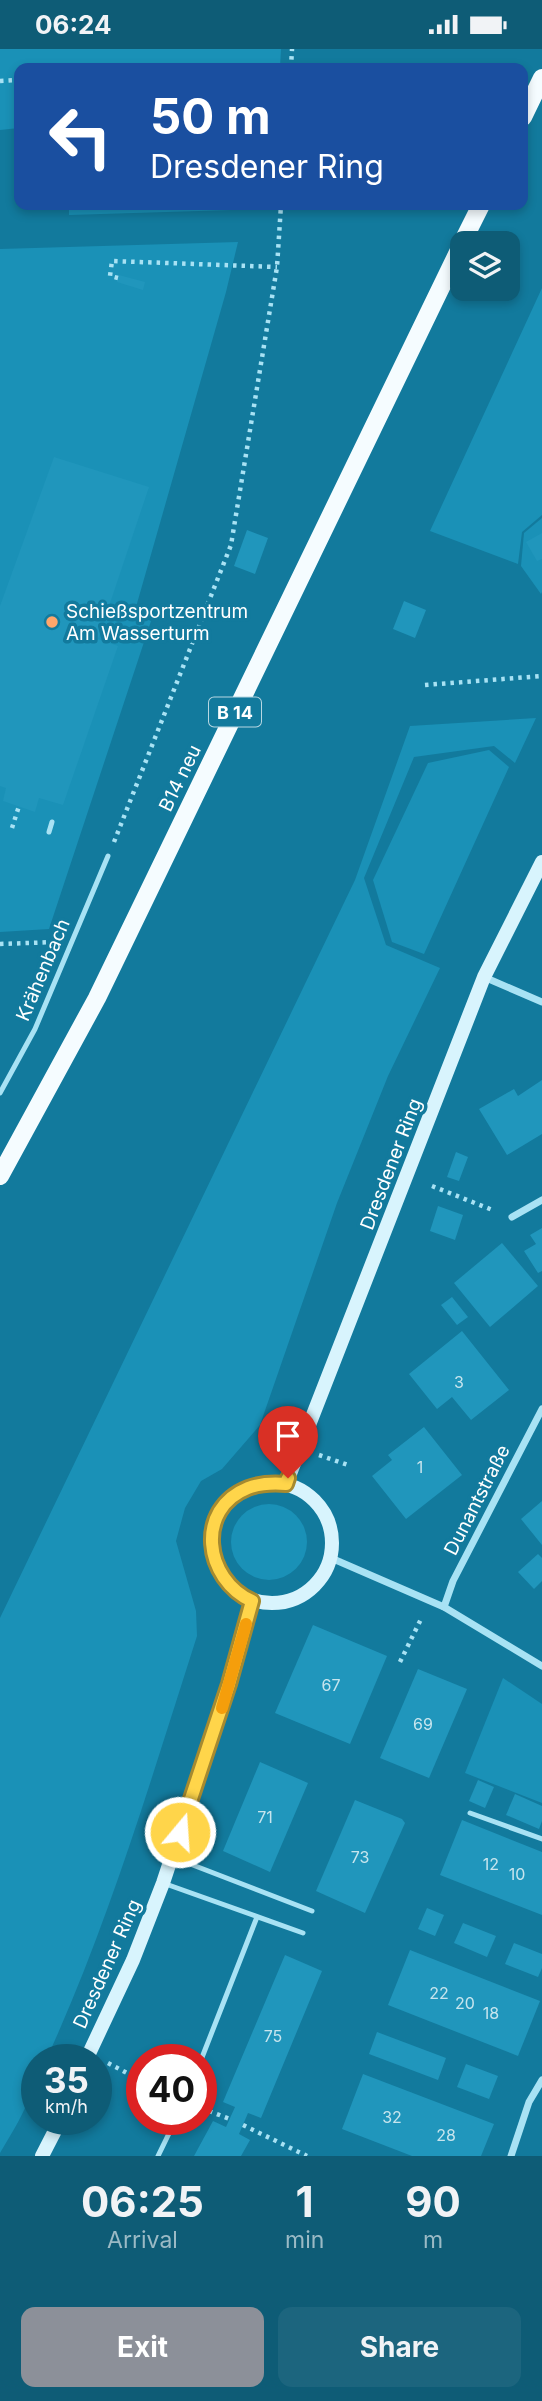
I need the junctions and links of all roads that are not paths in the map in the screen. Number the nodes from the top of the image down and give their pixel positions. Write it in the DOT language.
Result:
graph roads {
  1 [pos="542,78"];
  2 [pos="528,107"];
  3 [pos="478,210"];
  4 [pos="468,231"];
  5 [pos="450,268"];
  6 [pos="52,822"];
  7 [pos="49,832"];
  8 [pos="108,856"];
  9 [pos="542,862"];
  10 [pos="484,977"];
  11 [pos="542,1002"];
  12 [pos="0,1093"];
  13 [pos="0,1176"];
  14 [pos="542,1200"];
  15 [pos="512,1217"];
  16 [pos="542,1409"];
  17 [pos="286,1484"];
  18 [pos="331,1558"];
  19 [pos="252,1601"];
  20 [pos="444,1607"];
  21 [pos="542,1666"];
  22 [pos="470,1813"];
  23 [pos="542,1839"];
  24 [pos="172,1857"];
  25 [pos="163,1883"];
  26 [pos="312,1911"];
  27 [pos="257,1917"];
  28 [pos="303,1933"];
  29 [pos="94,2044"];
  30 [pos="207,2044"];
  31 [pos="542,2080"];
  32 [pos="53,2135"];
  33 [pos="168,2135"];
  34 [pos="42,2156"];
  35 [pos="158,2156"];
  36 [pos="511,2156"];
  1 -- 2 [label="main road"];
  3 -- 4 [label="main road, B14 neu / B 14"];
  5 -- 13 [label="main road, B14 neu / B 14"];
  6 -- 7 [label="lane"];
  8 -- 12 [label="lane, Krähenbach"];
  9 -- 10 [label="street, Dresdener Ring"];
  10 -- 11 [label="street"];
  10 -- 17 [label="street, Dresdener Ring"];
  14 -- 15 [label="street"];
  16 -- 20 [label="street, Dunantstraße"];
  17 -- 18 [label="street"];
  17 -- 19 [label="street"];
  18 -- 19 [label="street"];
  18 -- 20 [label="street"];
  19 -- 24 [label="street, Dresdener Ring"];
  20 -- 21 [label="street"];
  22 -- 23 [label="lane"];
  24 -- 25 [label="street, Dresdener Ring"];
  24 -- 26 [label="lane"];
  25 -- 27 [label="lane, Dresdener Ring"];
  25 -- 29 [label="street, Dresdener Ring"];
  27 -- 28 [label="lane, Dresdener Ring"];
  27 -- 30 [label="lane"];
  31 -- 36 [label="street"];
  32 -- 34 [label="street"];
  33 -- 35 [label="lane"];
}
